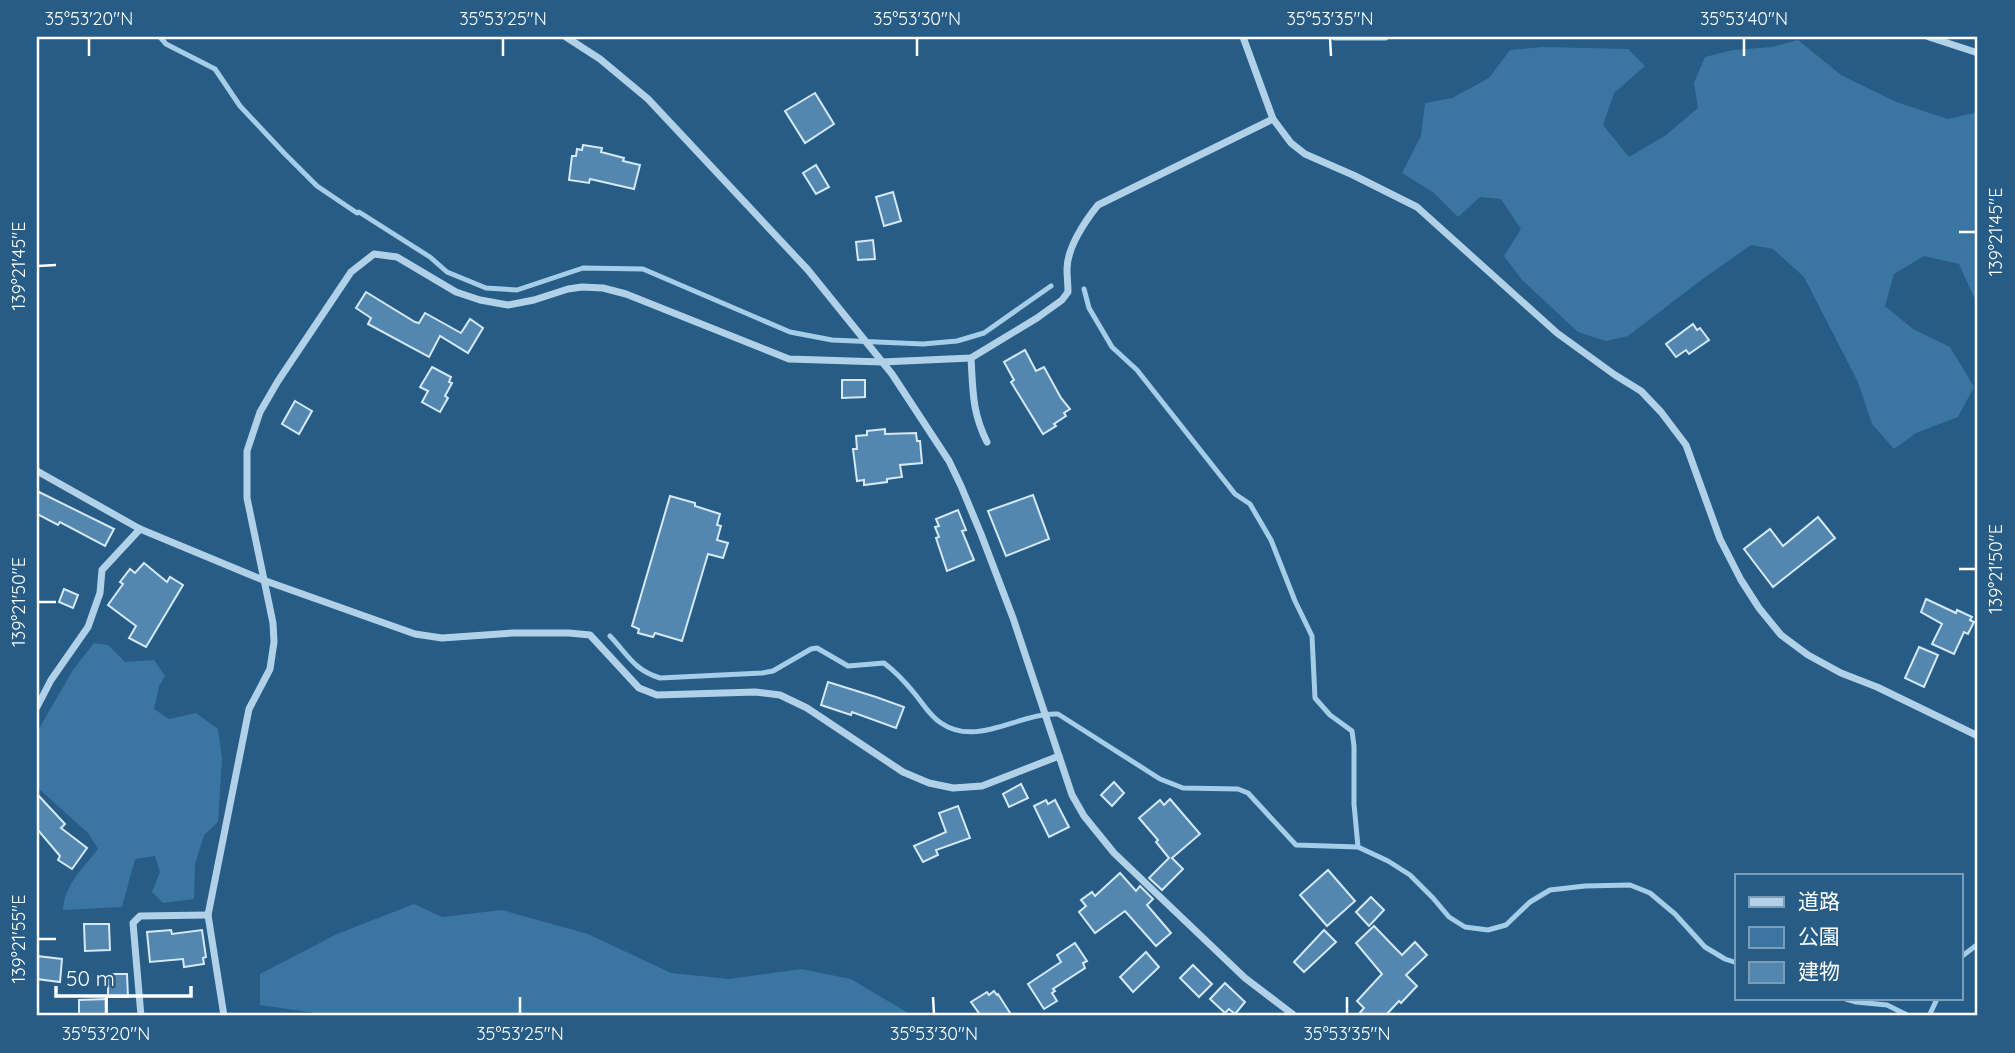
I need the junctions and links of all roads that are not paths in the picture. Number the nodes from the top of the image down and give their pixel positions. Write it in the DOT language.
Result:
graph roads {
  1 [pos="566,37"];
  2 [pos="1243,37"];
  3 [pos="1335,37"];
  4 [pos="1385,37"];
  5 [pos="1929,37"];
  6 [pos="1978,53"];
  7 [pos="1273,119"];
  8 [pos="971,358"];
  9 [pos="882,362"];
  10 [pos="987,442"];
  11 [pos="37,471"];
  12 [pos="140,529"];
  13 [pos="263,580"];
  14 [pos="37,708"];
  15 [pos="1978,736"];
  16 [pos="1059,756"];
  17 [pos="208,915"];
  18 [pos="141,1016"];
  19 [pos="224,1016"];
  20 [pos="1295,1016"];
  1 -- 9 [label="street"];
  2 -- 7 [label="street"];
  3 -- 4 [label="street"];
  5 -- 6 [label="street"];
  7 -- 8 [label="street"];
  7 -- 15 [label="street"];
  8 -- 9 [label="street"];
  8 -- 10 [label="street"];
  9 -- 13 [label="street"];
  9 -- 16 [label="street"];
  11 -- 12 [label="street"];
  12 -- 13 [label="street"];
  12 -- 14 [label="street"];
  13 -- 16 [label="street"];
  13 -- 17 [label="street"];
  16 -- 20 [label="street"];
  17 -- 18 [label="street"];
  17 -- 19 [label="street"];
}
